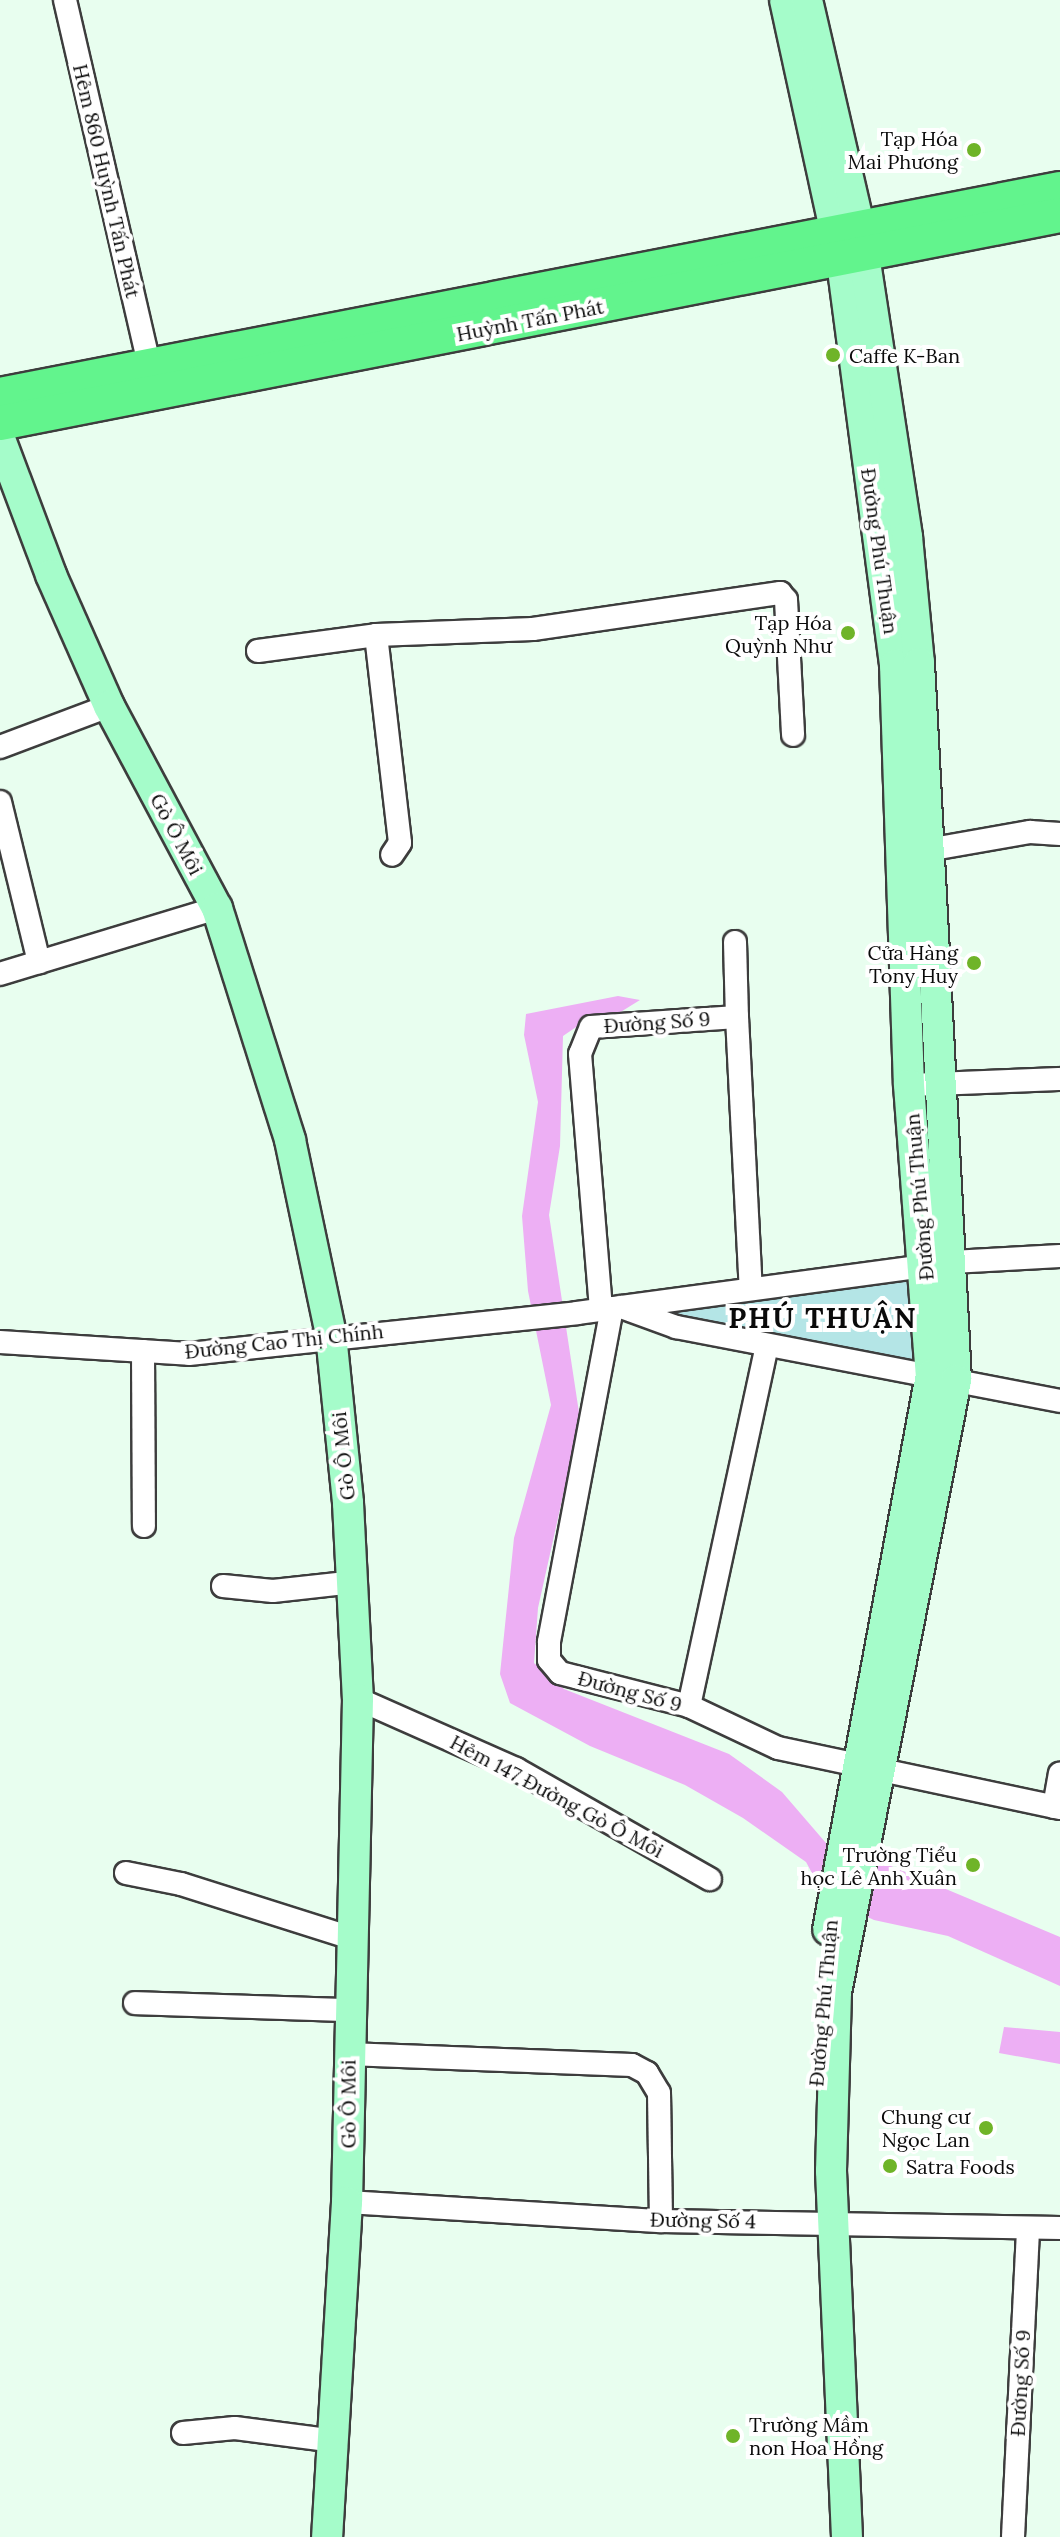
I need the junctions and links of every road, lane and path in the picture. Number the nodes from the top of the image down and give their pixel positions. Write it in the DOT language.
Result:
graph roads {
  1 [pos="65,0"];
  2 [pos="785,0"];
  3 [pos="807,0"];
  4 [pos="1060,189"];
  5 [pos="1060,215"];
  6 [pos="850,246"];
  7 [pos="149,363"];
  8 [pos="0,395"];
  9 [pos="0,423"];
  10 [pos="0,439"];
  11 [pos="376,635"];
  12 [pos="258,651"];
  13 [pos="109,706"];
  14 [pos="793,735"];
  15 [pos="0,747"];
  16 [pos="0,802"];
  17 [pos="1060,834"];
  18 [pos="915,852"];
  19 [pos="392,855"];
  20 [pos="217,908"];
  21 [pos="735,942"];
  22 [pos="39,962"];
  23 [pos="0,974"];
  24 [pos="737,1017"];
  25 [pos="1060,1079"];
  26 [pos="924,1084"];
  27 [pos="1060,1256"];
  28 [pos="939,1263"];
  29 [pos="751,1289"];
  30 [pos="611,1308"];
  31 [pos="331,1335"];
  32 [pos="0,1342"];
  33 [pos="767,1346"];
  34 [pos="143,1351"];
  35 [pos="943,1378"];
  36 [pos="1060,1401"];
  37 [pos="144,1526"];
  38 [pos="354,1582"];
  39 [pos="223,1586"];
  40 [pos="358,1699"];
  41 [pos="689,1706"];
  42 [pos="868,1768"];
  43 [pos="1060,1774"];
  44 [pos="1057,1807"];
  45 [pos="126,1873"];
  46 [pos="710,1879"];
  47 [pos="351,1938"];
  48 [pos="135,2003"];
  49 [pos="348,2010"];
  50 [pos="348,2054"];
  51 [pos="347,2202"];
  52 [pos="661,2221"];
  53 [pos="826,2221"];
  54 [pos="1028,2228"];
  55 [pos="1060,2228"];
  56 [pos="183,2433"];
  57 [pos="335,2441"];
  58 [pos="327,2537"];
  59 [pos="829,2537"];
  60 [pos="847,2537"];
  61 [pos="1013,2537"];
  1 -- 7 [label="street, Hẻm 860 Huỳnh Tấn Phát"];
  2 -- 6 [label="street, Đường Phú Thuận"];
  3 -- 6 [label="street, Đường Phú Thuận"];
  4 -- 6 [label="main road, Huỳnh Tấn Phát"];
  5 -- 6 [label="main road, Huỳnh Tấn Phát"];
  6 -- 7 [label="main road, Huỳnh Tấn Phát"];
  6 -- 9 [label="main road, Huỳnh Tấn Phát"];
  6 -- 18 [label="street, Đường Phú Thuận"];
  7 -- 8 [label="main road, Huỳnh Tấn Phát"];
  10 -- 13 [label="street, Gò Ô Môi"];
  11 -- 12 [label="street"];
  11 -- 14 [label="street"];
  11 -- 19 [label="street"];
  13 -- 15 [label="street"];
  13 -- 20 [label="street, Gò Ô Môi"];
  16 -- 22 [label="street"];
  17 -- 18 [label="street"];
  18 -- 26 [label="street, Đường Phú Thuận"];
  20 -- 22 [label="street"];
  20 -- 31 [label="street, Gò Ô Môi"];
  21 -- 24 [label="street"];
  22 -- 23 [label="street"];
  24 -- 29 [label="street, Đường Số 9"];
  24 -- 30 [label="street, Đường Số 9"];
  25 -- 26 [label="street"];
  26 -- 28 [label="street, Đường Phú Thuận"];
  27 -- 28 [label="street"];
  28 -- 29 [label="street"];
  28 -- 35 [label="street, Đường Phú Thuận"];
  29 -- 30 [label="street"];
  30 -- 31 [label="street, Đường Cao Thị Chính"];
  30 -- 33 [label="street"];
  30 -- 41 [label="street, Đường Số 9"];
  31 -- 34 [label="street, Đường Cao Thị Chính"];
  31 -- 38 [label="street, Gò Ô Môi"];
  32 -- 34 [label="street, Đường Cao Thị Chính"];
  33 -- 35 [label="street"];
  33 -- 41 [label="street"];
  34 -- 37 [label="street"];
  35 -- 36 [label="street"];
  35 -- 42 [label="street, Đường Phú Thuận"];
  38 -- 39 [label="street"];
  38 -- 40 [label="street, Gò Ô Môi"];
  40 -- 46 [label="street, Hẻm 147 Đường Gò Ô Môi"];
  40 -- 47 [label="street, Gò Ô Môi"];
  41 -- 42 [label="street, Đường Số 9"];
  42 -- 44 [label="street, Đường Số 9"];
  42 -- 53 [label="street, Đường Phú Thuận"];
  43 -- 44 [label="street"];
  45 -- 47 [label="street"];
  47 -- 49 [label="street, Gò Ô Môi"];
  48 -- 49 [label="street"];
  49 -- 50 [label="street, Gò Ô Môi"];
  50 -- 51 [label="street, Gò Ô Môi"];
  50 -- 52 [label="street"];
  51 -- 52 [label="street, Đường Số 4"];
  51 -- 57 [label="street, Gò Ô Môi"];
  52 -- 53 [label="street, Đường Số 4"];
  53 -- 54 [label="street, Đường Số 4"];
  53 -- 59 [label="street"];
  53 -- 60 [label="street"];
  54 -- 55 [label="street, Đường Số 4"];
  54 -- 61 [label="street, Đường Số 9"];
  56 -- 57 [label="street"];
  57 -- 58 [label="street, Gò Ô Môi"];
}
